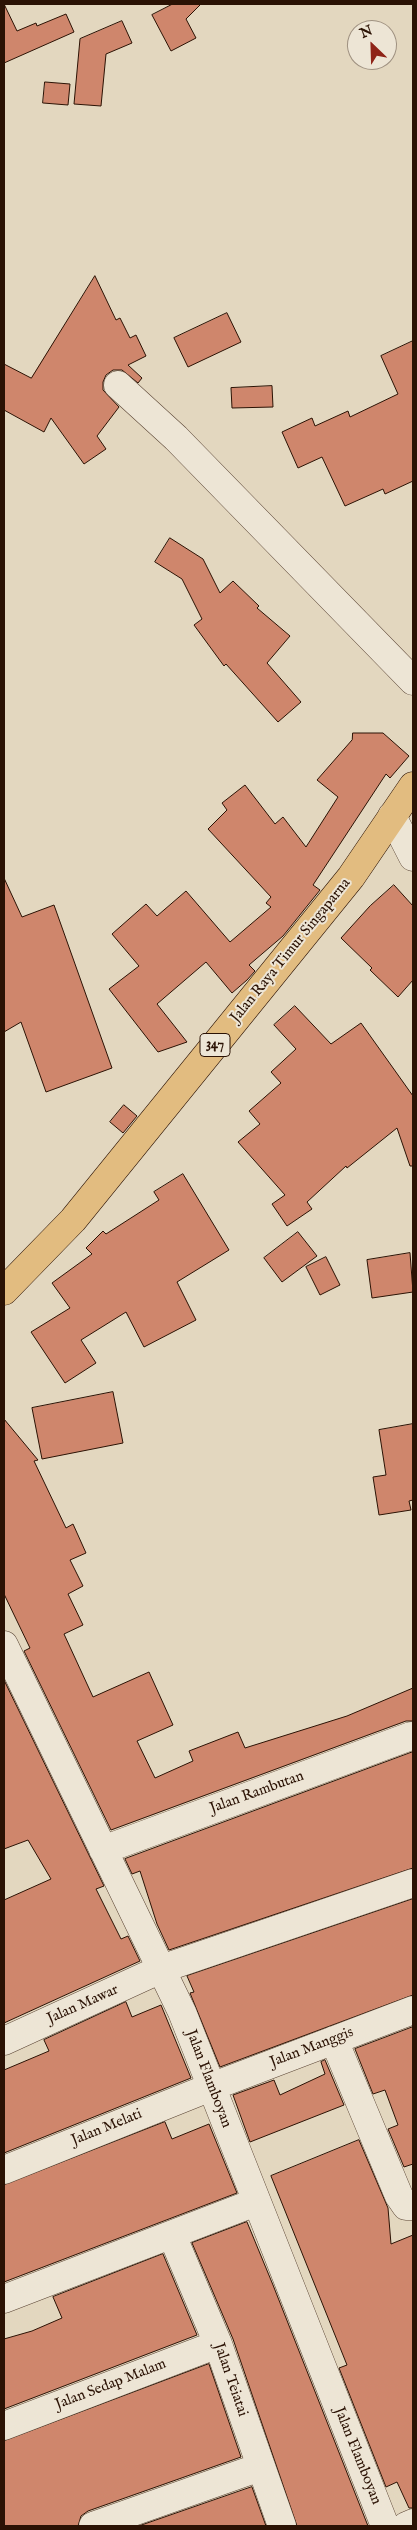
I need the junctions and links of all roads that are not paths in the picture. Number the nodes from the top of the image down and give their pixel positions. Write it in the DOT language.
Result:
graph roads {
  1 [pos="118,385"];
  2 [pos="413,681"];
  3 [pos="413,786"];
  4 [pos="392,816"];
  5 [pos="413,857"];
  6 [pos="4,1292"];
  7 [pos="4,1645"];
  8 [pos="411,1736"];
  9 [pos="103,1850"];
  10 [pos="413,1883"];
  11 [pos="161,1969"];
  12 [pos="413,2010"];
  13 [pos="334,2040"];
  14 [pos="4,2041"];
  15 [pos="211,2087"];
  16 [pos="4,2170"];
  17 [pos="256,2202"];
  18 [pos="413,2206"];
  19 [pos="172,2235"];
  20 [pos="4,2299"];
  21 [pos="218,2344"];
  22 [pos="4,2426"];
  23 [pos="260,2467"];
  24 [pos="413,2524"];
  25 [pos="93,2526"];
  26 [pos="282,2526"];
  27 [pos="385,2526"];
  28 [pos="406,2526"];
  1 -- 2 [label="street"];
  3 -- 4 [label="main road, Jalan Raya Timur Singaparna / 347"];
  4 -- 5 [label="street"];
  4 -- 6 [label="main road, Jalan Raya Timur Singaparna / 347"];
  7 -- 9 [label="street, Jalan Flamboyan"];
  8 -- 9 [label="street, Jalan Rambutan"];
  9 -- 11 [label="street, Jalan Flamboyan"];
  10 -- 11 [label="street, Jalan Mawar"];
  11 -- 14 [label="street, Jalan Mawar"];
  11 -- 15 [label="street, Jalan Flamboyan"];
  12 -- 13 [label="street, Jalan Manggis"];
  13 -- 15 [label="street, Jalan Manggis"];
  13 -- 18 [label="street"];
  15 -- 16 [label="street, Jalan Melati"];
  15 -- 17 [label="street, Jalan Flamboyan"];
  17 -- 19 [label="street"];
  17 -- 27 [label="street, Jalan Flamboyan"];
  19 -- 20 [label="street"];
  19 -- 21 [label="street, Jalan Teiatai"];
  21 -- 22 [label="street, Jalan Sedap Malam"];
  21 -- 23 [label="street, Jalan Teiatai"];
  23 -- 25 [label="street"];
  23 -- 26 [label="street, Jalan Teiatai"];
  24 -- 28 [label="street"];
}
